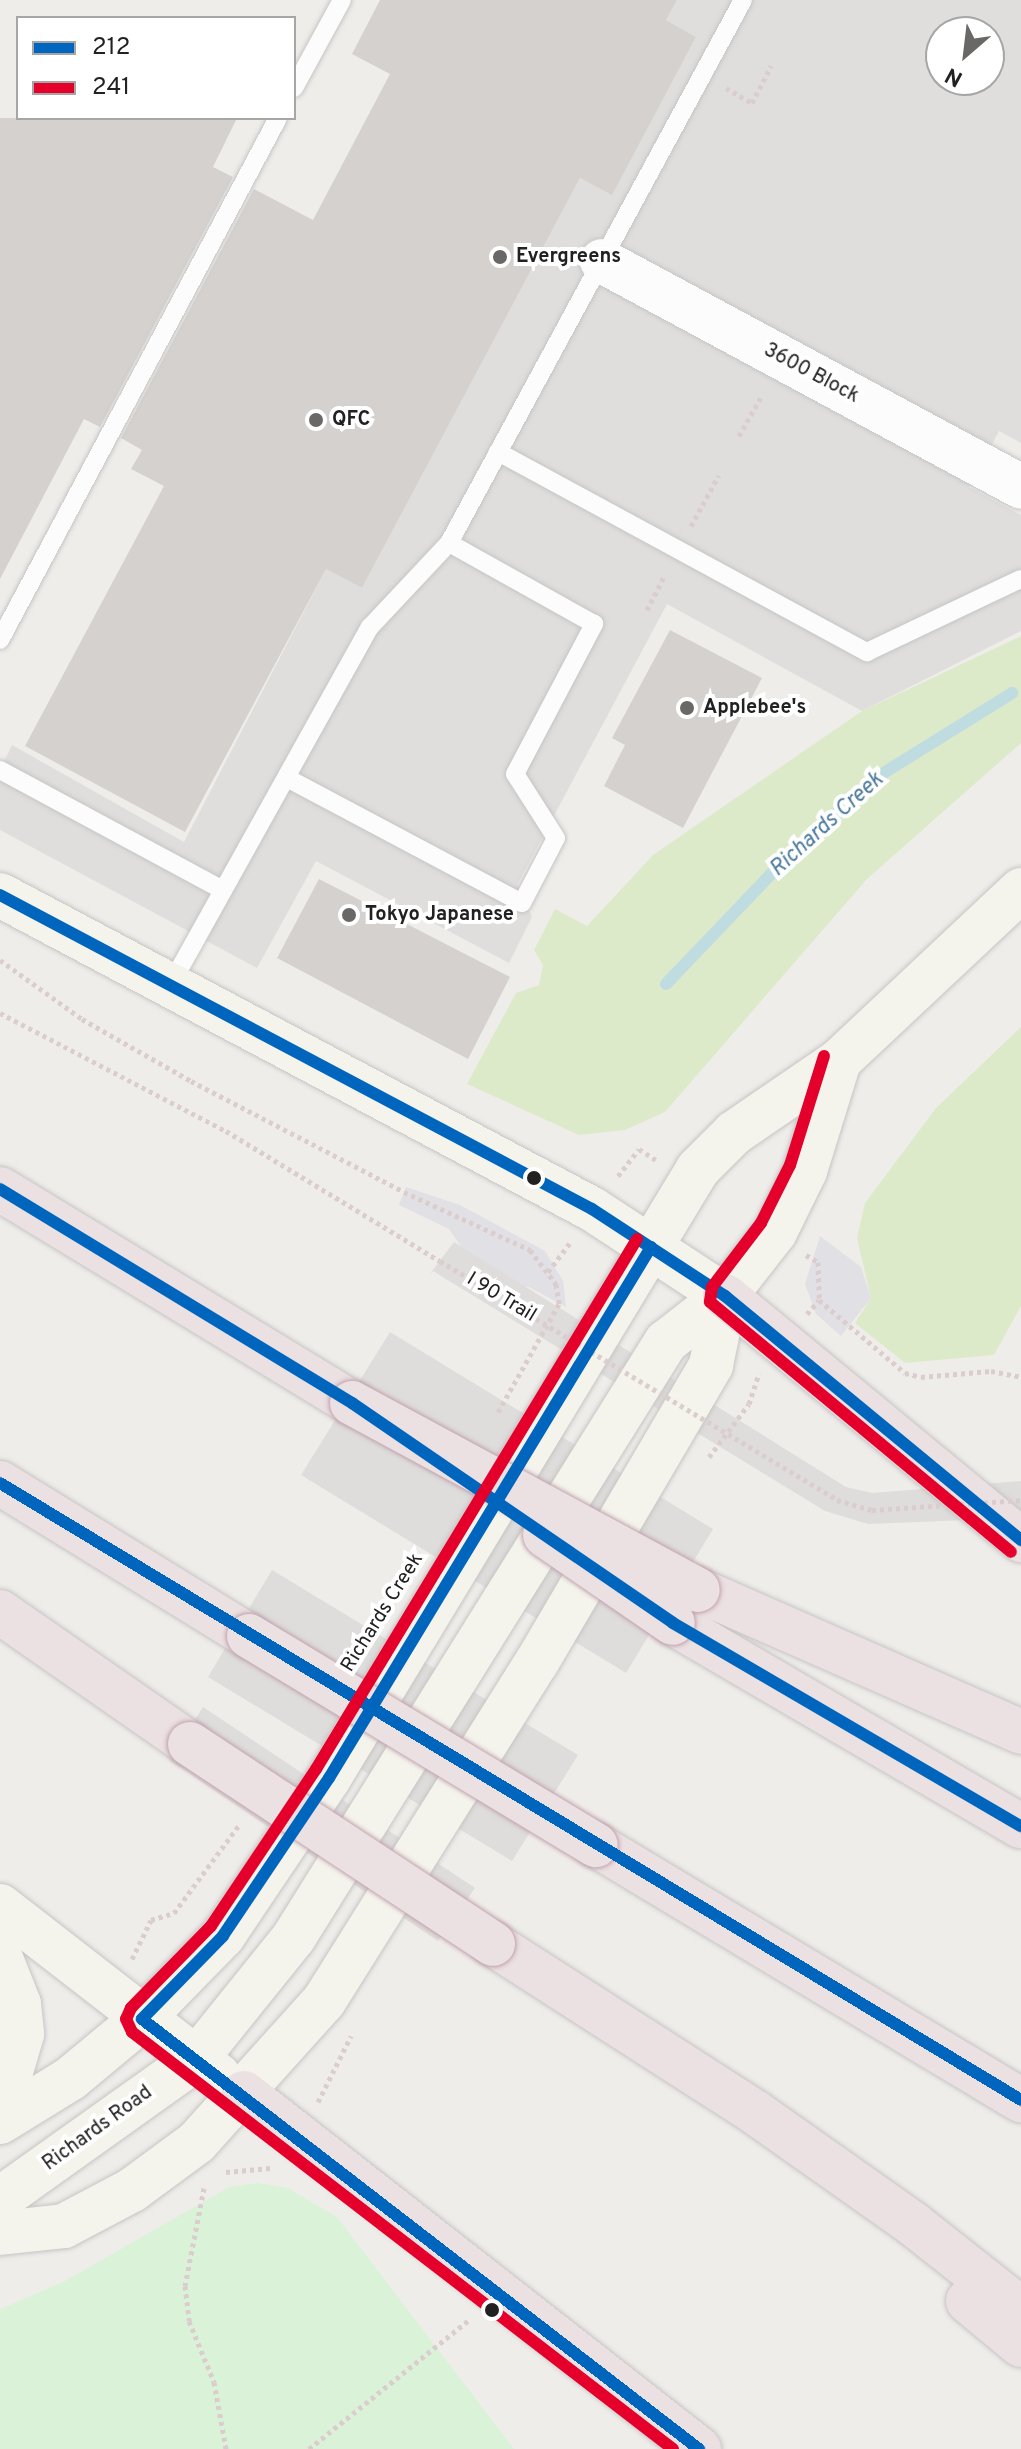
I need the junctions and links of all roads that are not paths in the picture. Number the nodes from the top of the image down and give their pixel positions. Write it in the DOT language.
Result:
graph roads {
  1 [pos="342,0"];
  2 [pos="743,0"];
  3 [pos="296,84"];
  4 [pos="277,120"];
  5 [pos="602,261"];
  6 [pos="498,452"];
  7 [pos="1018,477"];
  8 [pos="449,543"];
  9 [pos="1021,579"];
  10 [pos="0,640"];
  11 [pos="0,770"];
  12 [pos="287,778"];
  13 [pos="223,890"];
  14 [pos="1021,890"];
  15 [pos="0,895"];
  16 [pos="171,984"];
  17 [pos="839,1061"];
  18 [pos="0,1189"];
  19 [pos="651,1247"];
  20 [pos="725,1296"];
  21 [pos="0,1483"];
  22 [pos="1021,1540"];
  23 [pos="686,1606"];
  24 [pos="0,1612"];
  25 [pos="1021,1732"];
  26 [pos="1021,1826"];
  27 [pos="0,1906"];
  28 [pos="0,1956"];
  29 [pos="142,2019"];
  30 [pos="196,2059"];
  31 [pos="0,2091"];
  32 [pos="244,2093"];
  33 [pos="1021,2100"];
  34 [pos="756,2113"];
  35 [pos="0,2122"];
  36 [pos="0,2199"];
  37 [pos="0,2233"];
  38 [pos="1021,2309"];
  39 [pos="1021,2345"];
  40 [pos="699,2449"];
  1 -- 3 [label="lane"];
  2 -- 5 [label="lane"];
  4 -- 10 [label="lane"];
  5 -- 6 [label="lane"];
  5 -- 7 [label="street, 3600 Block"];
  6 -- 8 [label="lane"];
  6 -- 9 [label="lane"];
  8 -- 12 [label="lane"];
  8 -- 12 [label="lane"];
  11 -- 13 [label="lane"];
  12 -- 13 [label="lane"];
  13 -- 16 [label="lane"];
  14 -- 17 [label="main road"];
  15 -- 16 [label="main road"];
  16 -- 19 [label="main road"];
  17 -- 19 [label="main road"];
  17 -- 20 [label="main road"];
  18 -- 23 [label="highway, bridge"];
  19 -- 20 [label="main road"];
  19 -- 29 [label="main road"];
  20 -- 22 [label="highway"];
  20 -- 30 [label="main road, Richards Road"];
  20 -- 32 [label="main road"];
  21 -- 33 [label="highway, bridge"];
  23 -- 25 [label="highway"];
  23 -- 26 [label="highway"];
  24 -- 34 [label="highway, bridge"];
  27 -- 29 [label="main road"];
  28 -- 31 [label="main road"];
  29 -- 30 [label="main road"];
  29 -- 35 [label="main road"];
  30 -- 32 [label="main road"];
  30 -- 36 [label="main road, Richards Road"];
  32 -- 37 [label="main road"];
  32 -- 40 [label="highway"];
  34 -- 38 [label="highway"];
  34 -- 39 [label="highway"];
}
